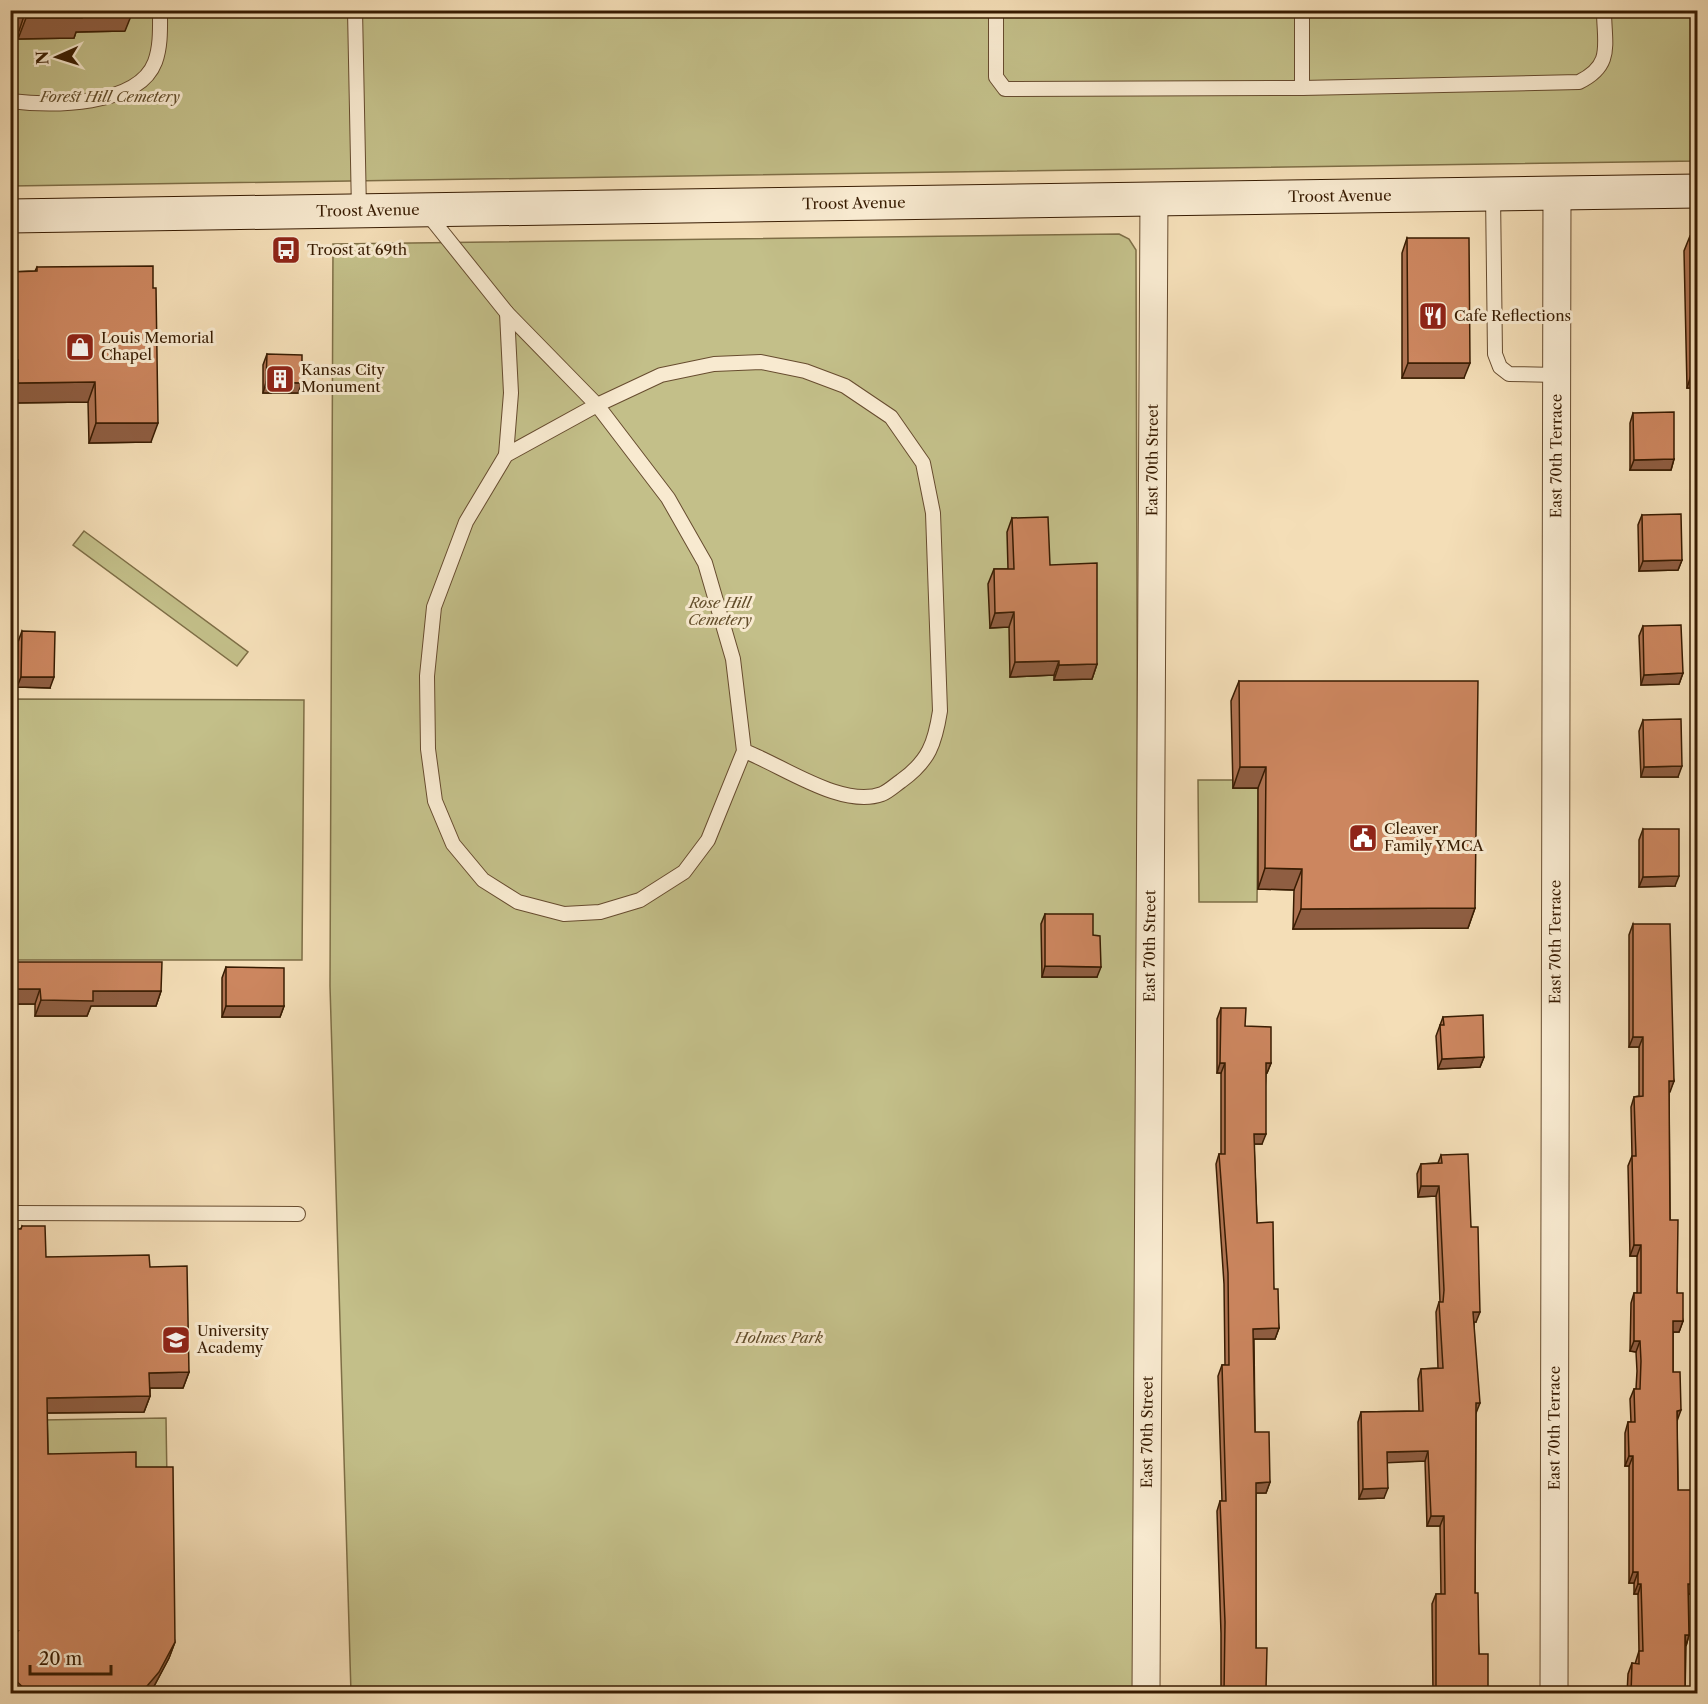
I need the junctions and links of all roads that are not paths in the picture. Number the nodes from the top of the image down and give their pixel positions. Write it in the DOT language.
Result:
graph roads {
  1 [pos="160,10"];
  2 [pos="355,10"];
  3 [pos="996,10"];
  4 [pos="1302,10"];
  5 [pos="1604,10"];
  6 [pos="1302,88"];
  7 [pos="10,101"];
  8 [pos="1698,191"];
  9 [pos="1557,193"];
  10 [pos="1493,194"];
  11 [pos="1154,198"];
  12 [pos="424,210"];
  13 [pos="359,211"];
  14 [pos="10,216"];
  15 [pos="507,313"];
  16 [pos="1557,375"];
  17 [pos="597,405"];
  18 [pos="506,454"];
  19 [pos="744,751"];
  20 [pos="10,1213"];
  21 [pos="298,1214"];
  22 [pos="1146,1694"];
  23 [pos="1554,1694"];
  1 -- 7 [label="lane"];
  2 -- 13 [label="lane"];
  3 -- 6 [label="lane"];
  4 -- 6 [label="lane"];
  5 -- 6 [label="lane"];
  8 -- 9 [label="main road, Troost Avenue"];
  9 -- 10 [label="main road, Troost Avenue"];
  9 -- 16 [label="street, East 70th Terrace"];
  10 -- 11 [label="main road, Troost Avenue"];
  10 -- 16 [label="lane"];
  11 -- 12 [label="main road, Troost Avenue"];
  11 -- 22 [label="street, East 70th Street"];
  12 -- 13 [label="main road, Troost Avenue"];
  12 -- 15 [label="lane"];
  13 -- 14 [label="main road, Troost Avenue"];
  15 -- 17 [label="lane"];
  15 -- 18 [label="lane"];
  16 -- 23 [label="street, East 70th Terrace"];
  17 -- 18 [label="lane"];
  17 -- 19 [label="lane"];
  17 -- 19 [label="lane"];
  18 -- 19 [label="lane"];
  20 -- 21 [label="lane"];
}
